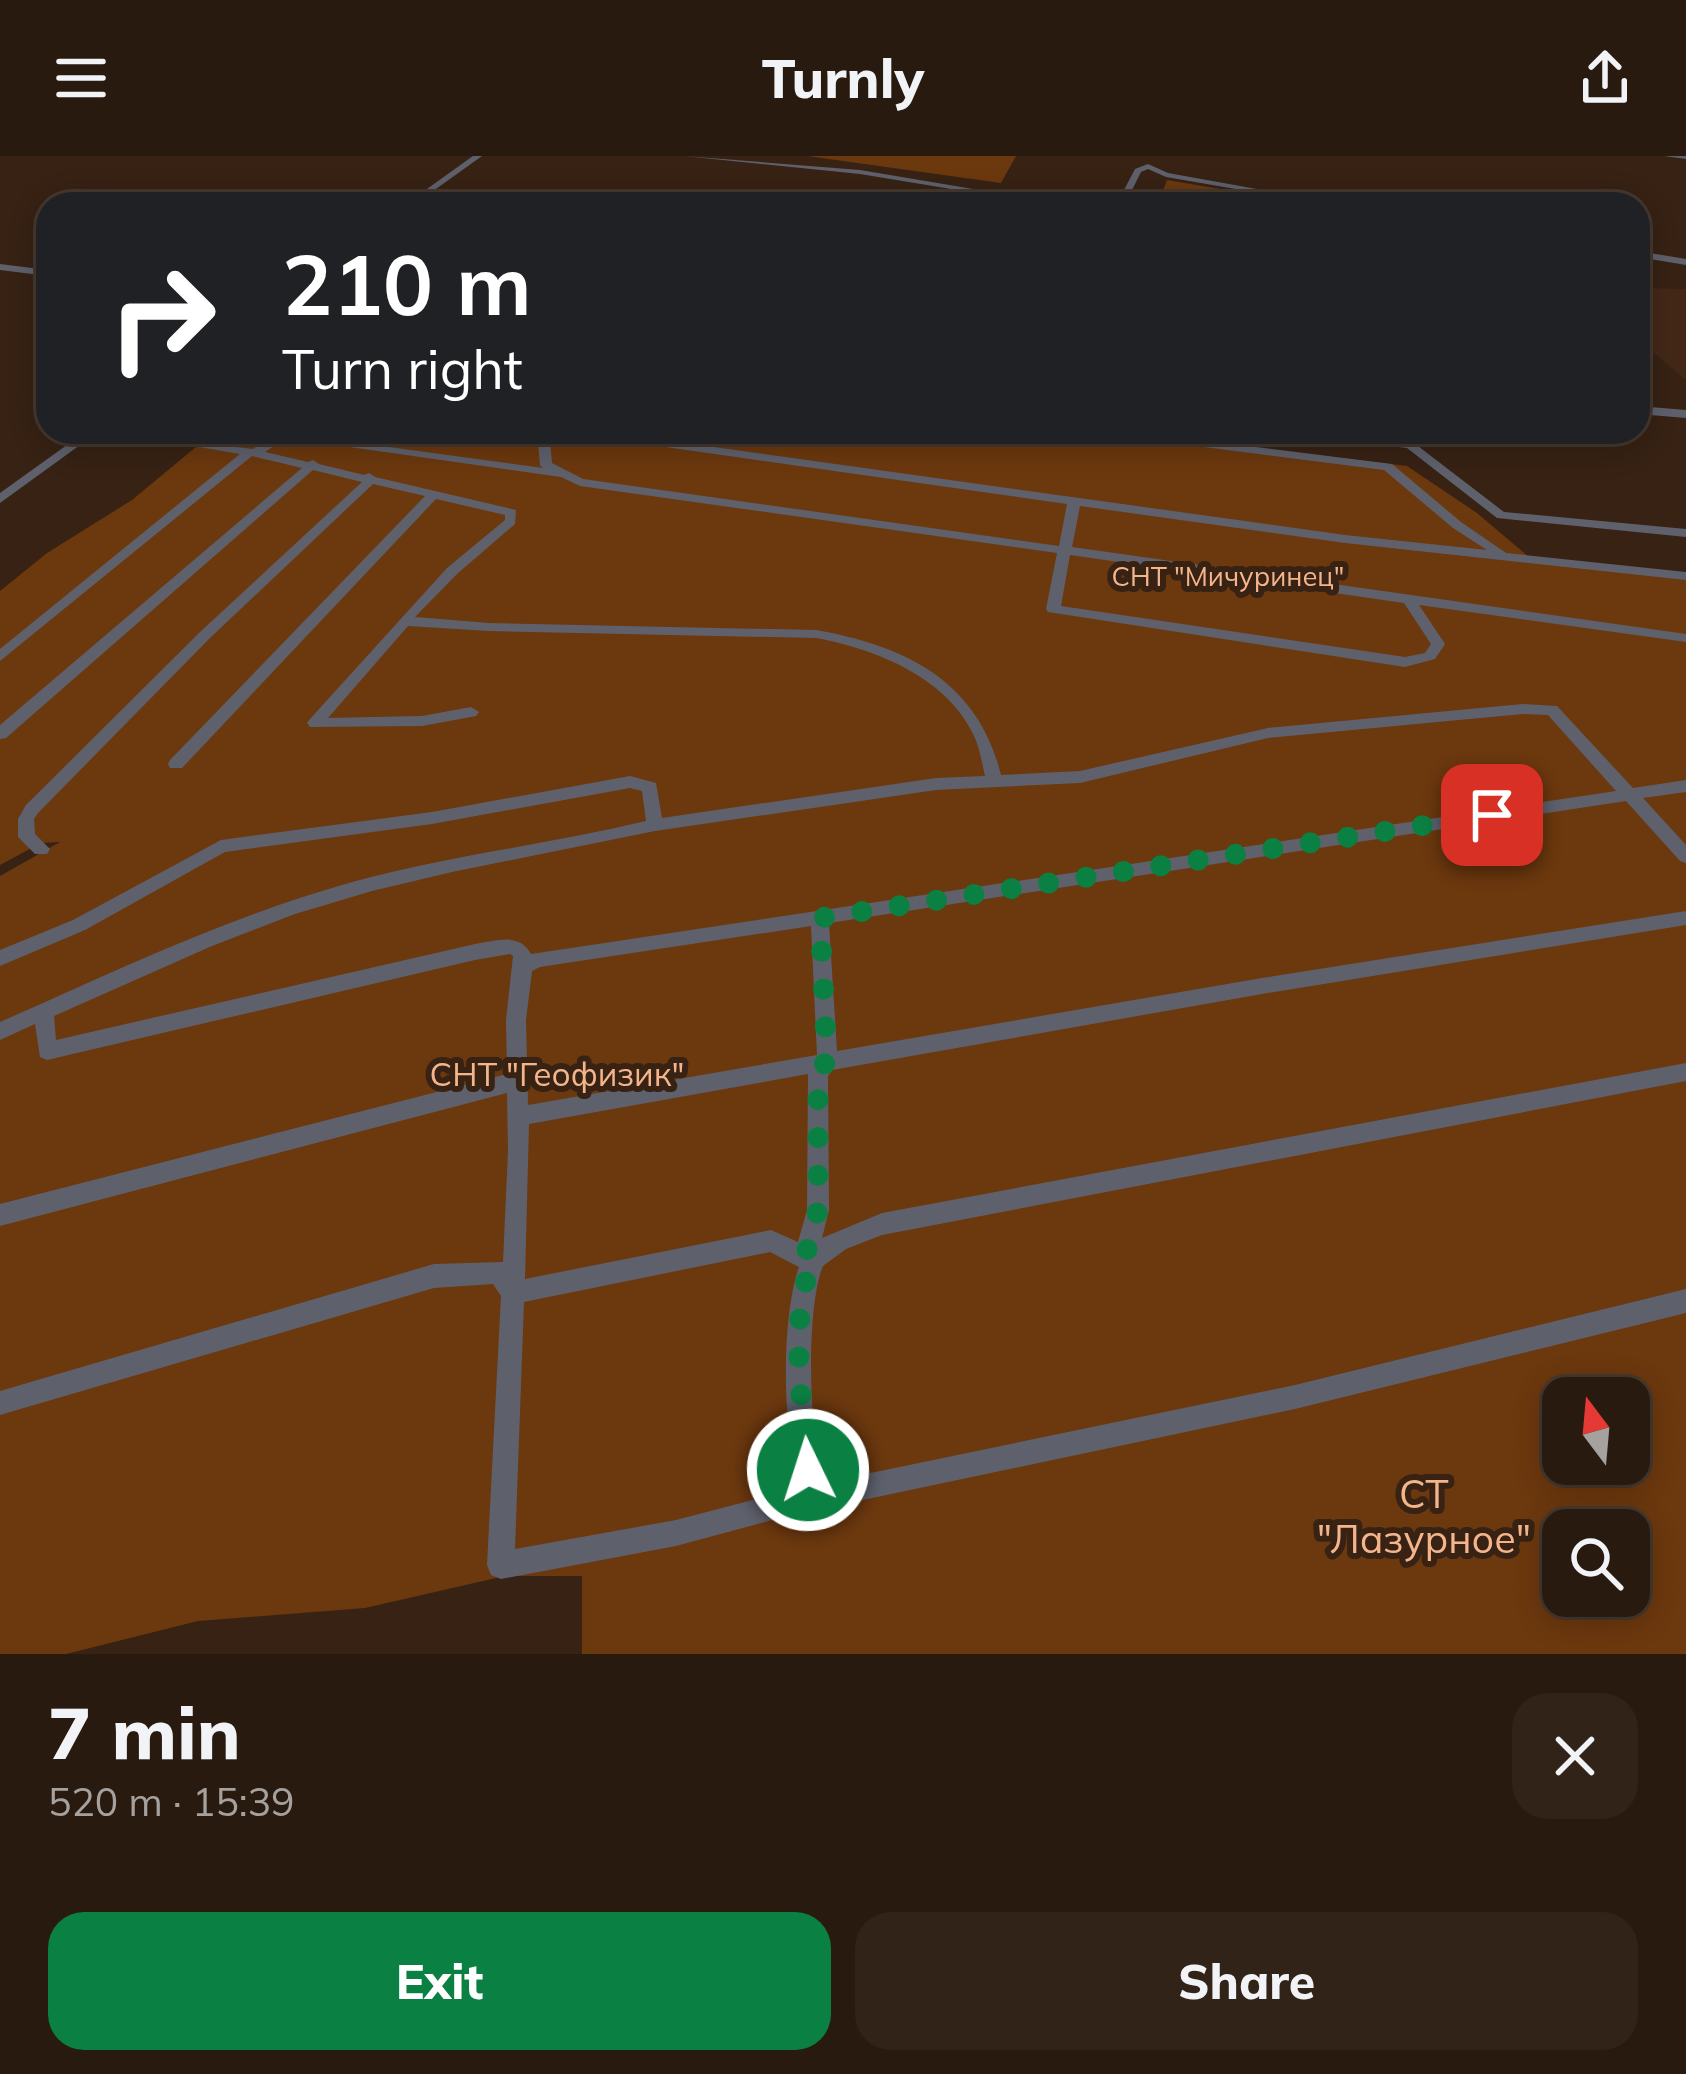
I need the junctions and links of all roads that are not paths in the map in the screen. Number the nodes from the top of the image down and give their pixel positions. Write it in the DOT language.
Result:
graph roads {
  1 [pos="478,156"];
  2 [pos="688,156"];
  3 [pos="751,156"];
  4 [pos="1668,156"];
  5 [pos="1686,158"];
  6 [pos="427,192"];
  7 [pos="984,192"];
  8 [pos="1023,192"];
  9 [pos="1130,192"];
  10 [pos="1266,192"];
  11 [pos="1650,256"];
  12 [pos="1686,262"];
  13 [pos="0,267"];
  14 [pos="36,272"];
  15 [pos="1650,411"];
  16 [pos="1686,414"];
  17 [pos="76,444"];
  18 [pos="196,444"];
  19 [pos="268,444"];
  20 [pos="352,444"];
  21 [pos="544,444"];
  22 [pos="666,444"];
  23 [pos="1206,444"];
  24 [pos="1402,444"];
  25 [pos="253,453"];
  26 [pos="313,464"];
  27 [pos="557,474"];
  28 [pos="369,477"];
  29 [pos="435,493"];
  30 [pos="0,499"];
  31 [pos="1074,502"];
  32 [pos="1686,533"];
  33 [pos="1063,554"];
  34 [pos="1504,555"];
  35 [pos="1686,576"];
  36 [pos="1411,603"];
  37 [pos="404,621"];
  38 [pos="1686,638"];
  39 [pos="0,656"];
  40 [pos="471,712"];
  41 [pos="0,734"];
  42 [pos="176,764"];
  43 [pos="995,782"];
  44 [pos="1686,786"];
  45 [pos="1630,794"];
  46 [pos="656,825"];
  47 [pos="41,849"];
  48 [pos="1686,856"];
  49 [pos="820,918"];
  50 [pos="1686,918"];
  51 [pos="0,958"];
  52 [pos="523,967"];
  53 [pos="44,1012"];
  54 [pos="0,1031"];
  55 [pos="827,1060"];
  56 [pos="1686,1072"];
  57 [pos="517,1082"];
  58 [pos="518,1116"];
  59 [pos="0,1215"];
  60 [pos="808,1259"];
  61 [pos="513,1293"];
  62 [pos="1686,1301"];
  63 [pos="0,1403"];
  64 [pos="821,1497"];
  1 -- 6 [label="street"];
  2 -- 7 [label="street"];
  3 -- 8 [label="street"];
  4 -- 5 [label="street"];
  9 -- 10 [label="street"];
  11 -- 12 [label="street"];
  13 -- 14 [label="street"];
  15 -- 16 [label="street"];
  17 -- 30 [label="street"];
  18 -- 25 [label="street"];
  19 -- 25 [label="street"];
  20 -- 27 [label="street"];
  21 -- 27 [label="street"];
  22 -- 31 [label="street"];
  23 -- 34 [label="street"];
  24 -- 32 [label="street"];
  25 -- 26 [label="street"];
  25 -- 39 [label="street"];
  26 -- 28 [label="street"];
  26 -- 41 [label="street"];
  27 -- 33 [label="street"];
  28 -- 29 [label="street"];
  28 -- 47 [label="street"];
  29 -- 37 [label="street"];
  29 -- 42 [label="street"];
  31 -- 33 [label="street"];
  31 -- 34 [label="street"];
  33 -- 36 [label="street"];
  33 -- 36 [label="street"];
  34 -- 35 [label="street"];
  36 -- 38 [label="street"];
  37 -- 40 [label="street"];
  37 -- 43 [label="street"];
  43 -- 45 [label="street"];
  43 -- 46 [label="street"];
  44 -- 45 [label="street"];
  45 -- 48 [label="street"];
  45 -- 49 [label="street"];
  46 -- 51 [label="street"];
  46 -- 53 [label="street"];
  49 -- 52 [label="street"];
  49 -- 55 [label="street"];
  50 -- 55 [label="street"];
  52 -- 53 [label="street"];
  52 -- 57 [label="street"];
  53 -- 54 [label="street"];
  55 -- 58 [label="street"];
  55 -- 60 [label="street"];
  56 -- 60 [label="street"];
  57 -- 58 [label="street"];
  57 -- 59 [label="street"];
  58 -- 61 [label="street"];
  60 -- 61 [label="street"];
  60 -- 64 [label="street"];
  61 -- 63 [label="street"];
  61 -- 64 [label="street"];
  62 -- 64 [label="street"];
}
